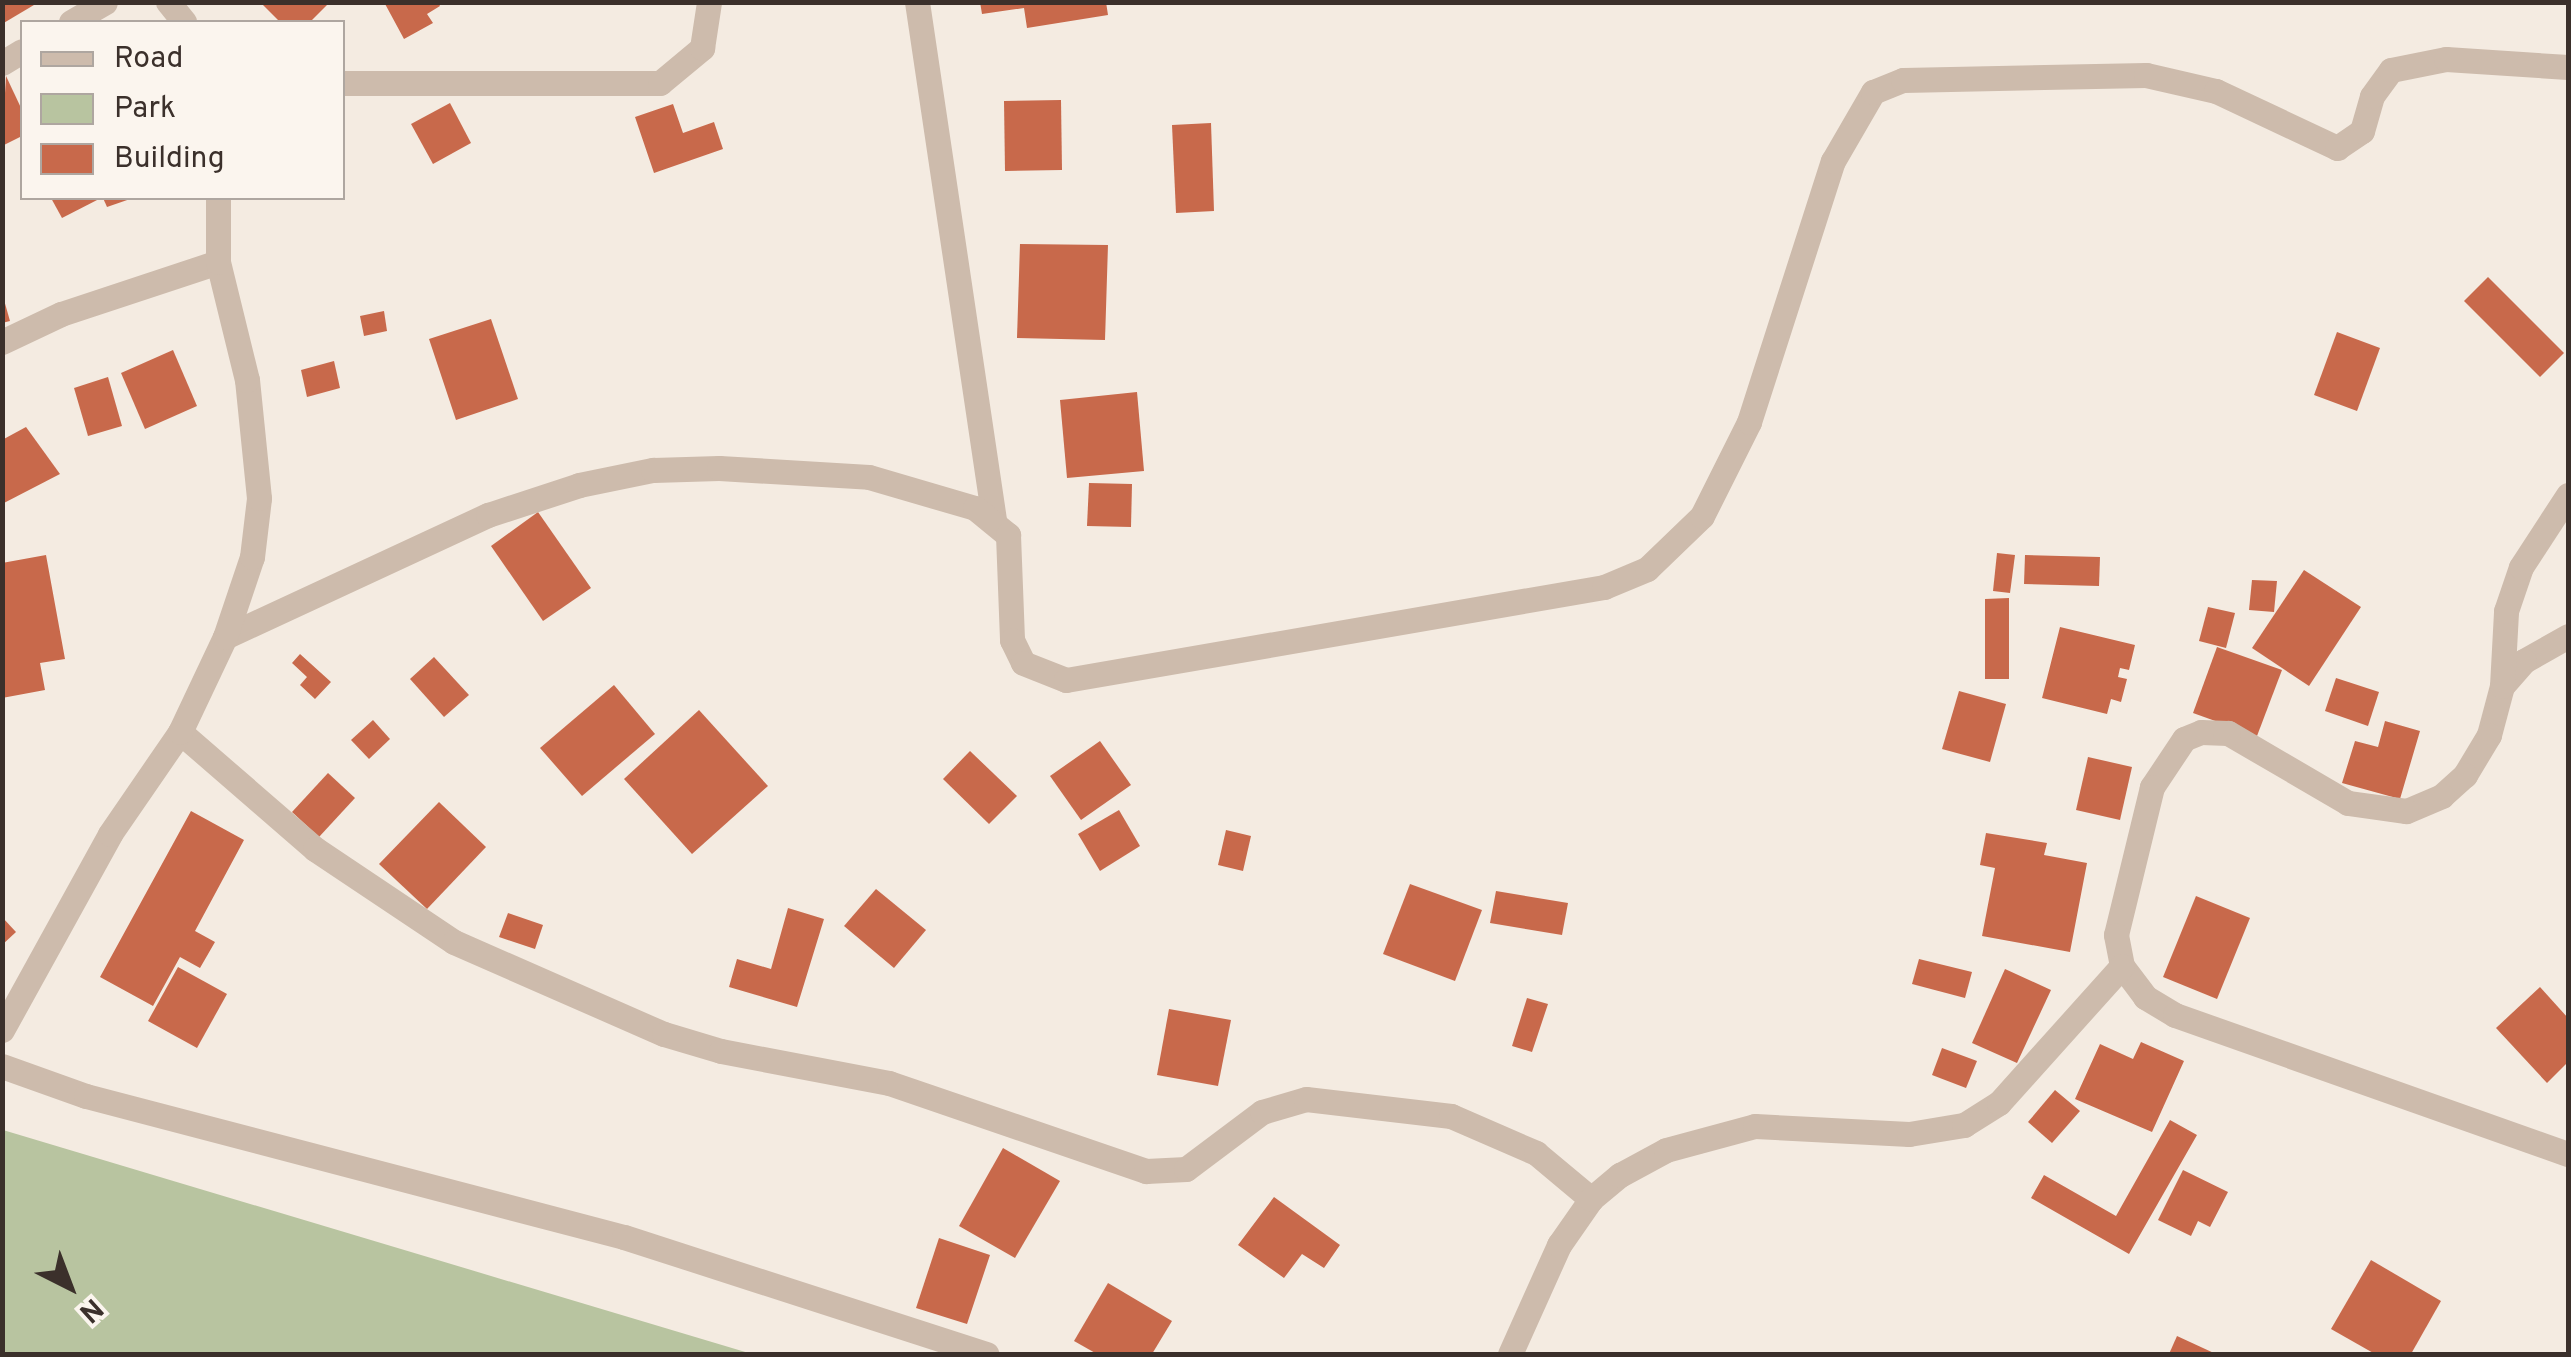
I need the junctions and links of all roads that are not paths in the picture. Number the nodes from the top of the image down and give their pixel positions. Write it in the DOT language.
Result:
graph roads {
  1 [pos="104,2"];
  2 [pos="710,2"];
  3 [pos="917,2"];
  4 [pos="74,20"];
  5 [pos="2568,67"];
  6 [pos="345,83"];
  7 [pos="218,200"];
  8 [pos="218,262"];
  9 [pos="2,342"];
  10 [pos="2568,495"];
  11 [pos="994,520"];
  12 [pos="2568,636"];
  13 [pos="225,637"];
  14 [pos="2502,686"];
  15 [pos="180,732"];
  16 [pos="2122,966"];
  17 [pos="2,1030"];
  18 [pos="2,1066"];
  19 [pos="2568,1154"];
  20 [pos="1591,1199"];
  21 [pos="987,1354"];
  22 [pos="1510,1354"];
  1 -- 4 [label="street"];
  2 -- 6 [label="street"];
  3 -- 11 [label="street"];
  5 -- 11 [label="street"];
  7 -- 8 [label="street"];
  8 -- 9 [label="street"];
  8 -- 13 [label="street"];
  10 -- 14 [label="street"];
  11 -- 13 [label="street"];
  12 -- 14 [label="street"];
  13 -- 15 [label="street"];
  14 -- 16 [label="street"];
  15 -- 17 [label="street"];
  15 -- 20 [label="street"];
  16 -- 19 [label="street"];
  16 -- 20 [label="street"];
  18 -- 21 [label="street"];
  20 -- 22 [label="street"];
}
